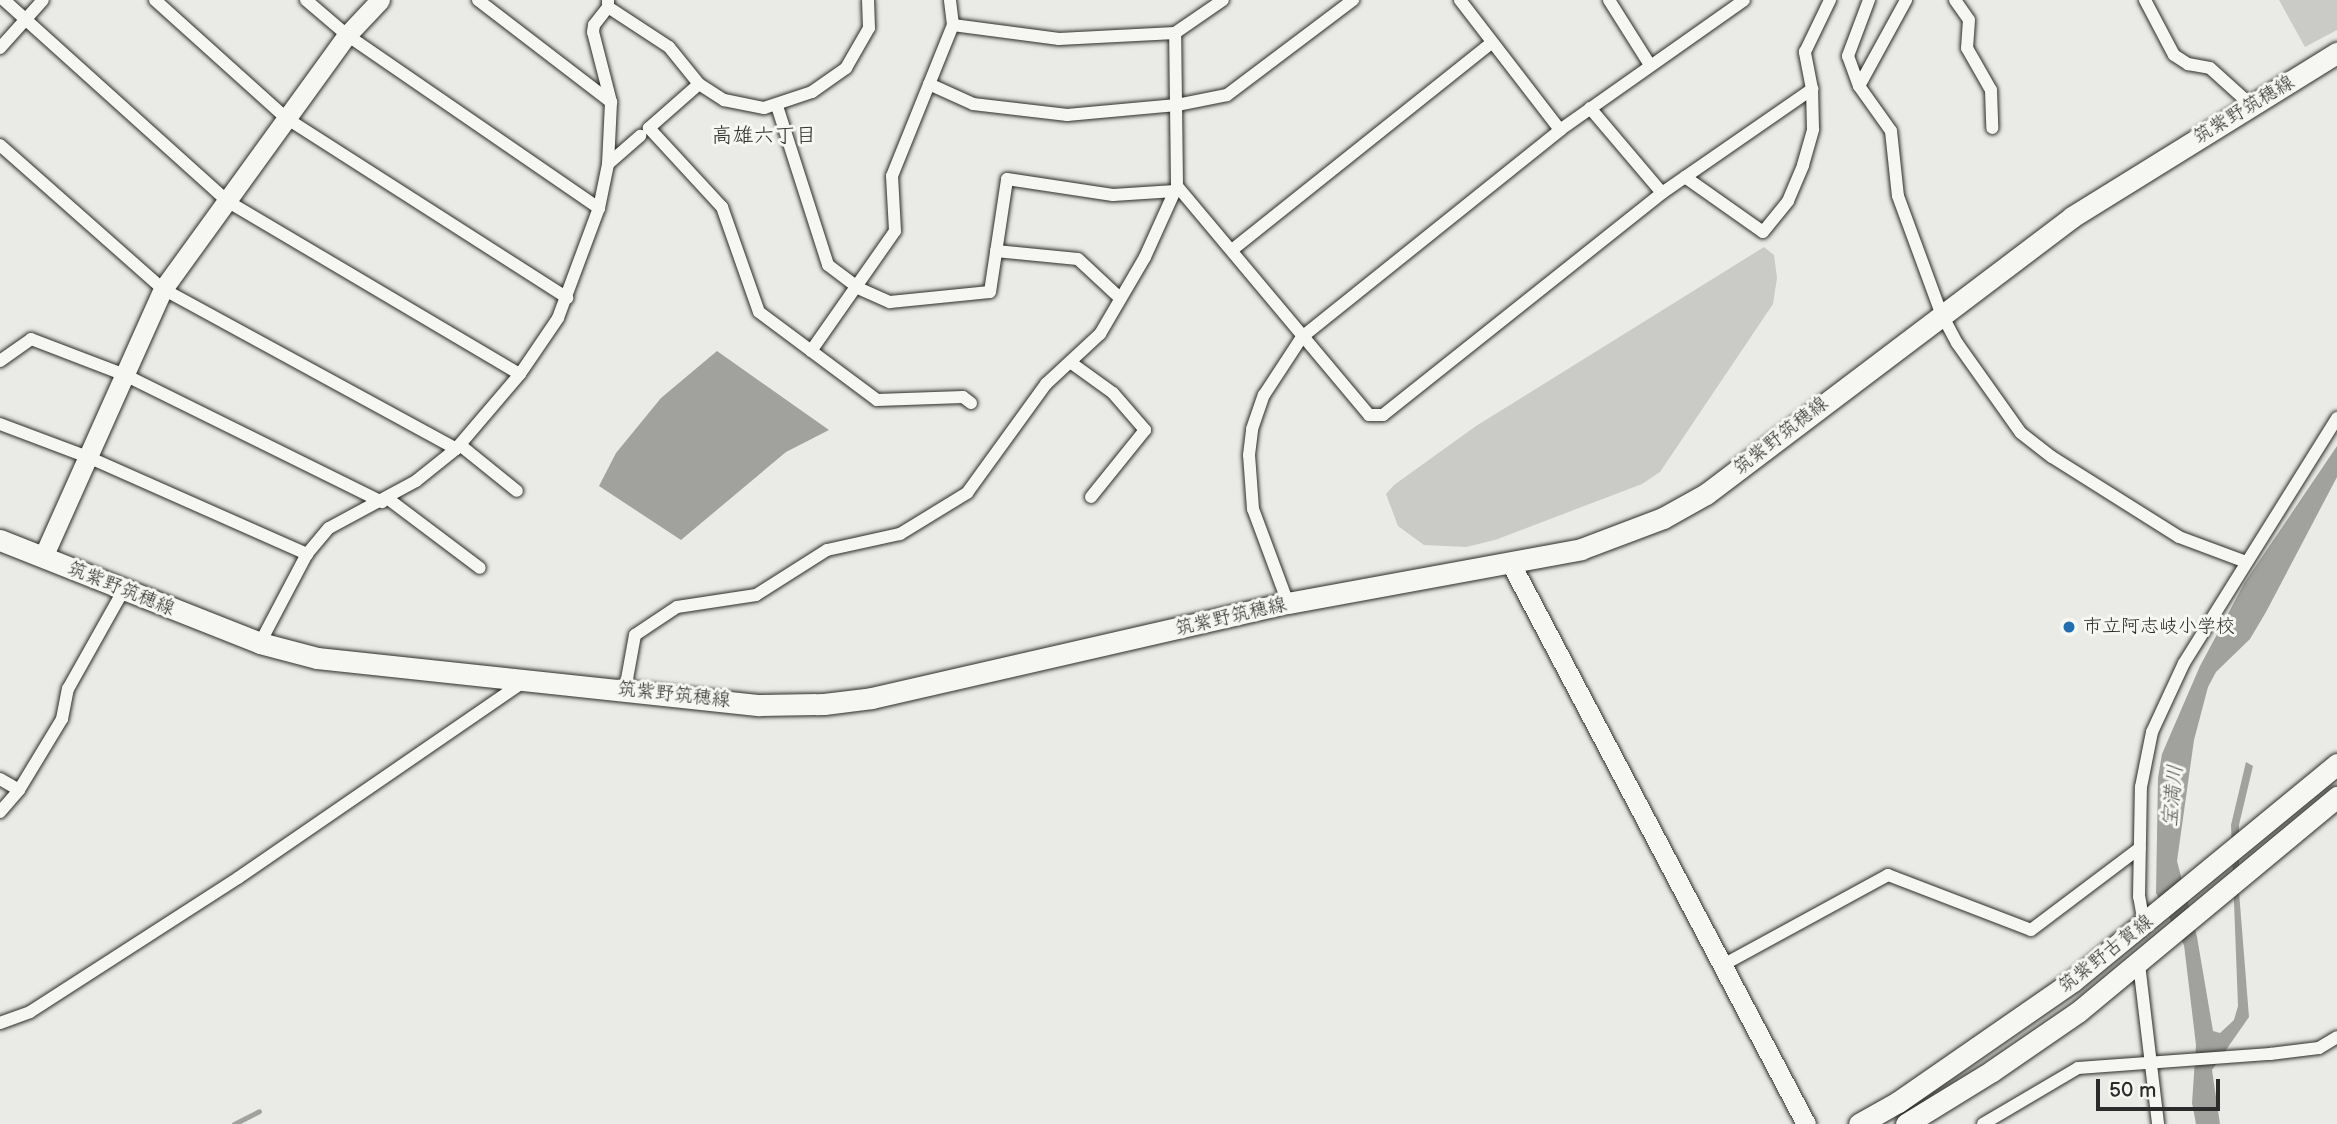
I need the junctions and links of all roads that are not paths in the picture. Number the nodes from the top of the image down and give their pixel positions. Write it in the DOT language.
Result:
graph roads {
  1 [pos="4,0"];
  2 [pos="43,0"];
  3 [pos="155,0"];
  4 [pos="306,0"];
  5 [pos="380,0"];
  6 [pos="478,0"];
  7 [pos="868,0"];
  8 [pos="950,0"];
  9 [pos="1223,0"];
  10 [pos="1353,0"];
  11 [pos="1460,0"];
  12 [pos="1609,0"];
  13 [pos="1743,0"];
  14 [pos="1830,0"];
  15 [pos="1869,0"];
  16 [pos="1906,0"];
  17 [pos="1955,0"];
  18 [pos="2145,0"];
  19 [pos="608,3"];
  20 [pos="26,19"];
  21 [pos="953,25"];
  22 [pos="1175,33"];
  23 [pos="347,35"];
  24 [pos="1491,43"];
  25 [pos="0,48"];
  26 [pos="2337,53"];
  27 [pos="1650,65"];
  28 [pos="699,84"];
  29 [pos="929,84"];
  30 [pos="1859,86"];
  31 [pos="1812,89"];
  32 [pos="611,102"];
  33 [pos="1177,105"];
  34 [pos="776,106"];
  35 [pos="2252,106"];
  36 [pos="1590,108"];
  37 [pos="286,118"];
  38 [pos="1992,128"];
  39 [pos="1560,130"];
  40 [pos="640,136"];
  41 [pos="0,145"];
  42 [pos="608,164"];
  43 [pos="1685,177"];
  44 [pos="1176,189"];
  45 [pos="1662,193"];
  46 [pos="227,201"];
  47 [pos="599,208"];
  48 [pos="1232,250"];
  49 [pos="996,251"];
  50 [pos="858,288"];
  51 [pos="163,289"];
  52 [pos="567,298"];
  53 [pos="1120,298"];
  54 [pos="1941,313"];
  55 [pos="1302,337"];
  56 [pos="811,351"];
  57 [pos="0,361"];
  58 [pos="1070,362"];
  59 [pos="520,374"];
  60 [pos="125,375"];
  61 [pos="971,403"];
  62 [pos="2337,418"];
  63 [pos="0,424"];
  64 [pos="458,447"];
  65 [pos="88,457"];
  66 [pos="517,491"];
  67 [pos="1091,497"];
  68 [pos="385,500"];
  69 [pos="0,540"];
  70 [pos="307,554"];
  71 [pos="43,557"];
  72 [pos="2246,562"];
  73 [pos="1511,564"];
  74 [pos="480,568"];
  75 [pos="123,590"];
  76 [pos="1288,603"];
  77 [pos="260,643"];
  78 [pos="523,681"];
  79 [pos="625,690"];
  80 [pos="2337,764"];
  81 [pos="0,779"];
  82 [pos="19,790"];
  83 [pos="2337,797"];
  84 [pos="0,812"];
  85 [pos="2140,848"];
  86 [pos="2150,919"];
  87 [pos="2138,964"];
  88 [pos="1723,965"];
  89 [pos="0,1023"];
  90 [pos="2337,1037"];
  91 [pos="2156,1062"];
  92 [pos="1806,1124"];
  93 [pos="1859,1124"];
  94 [pos="1906,1124"];
  95 [pos="1983,1124"];
  96 [pos="2158,1124"];
  1 -- 20 [label="street"];
  2 -- 20 [label="street"];
  3 -- 37 [label="street"];
  4 -- 23 [label="street"];
  5 -- 23 [label="street"];
  6 -- 32 [label="street"];
  7 -- 34 [label="street"];
  8 -- 21 [label="street"];
  9 -- 22 [label="street"];
  10 -- 33 [label="street"];
  11 -- 24 [label="street"];
  12 -- 27 [label="street"];
  13 -- 27 [label="street"];
  14 -- 31 [label="street"];
  15 -- 30 [label="street"];
  16 -- 30 [label="street"];
  17 -- 38 [label="street"];
  18 -- 35 [label="street"];
  19 -- 28 [label="street"];
  19 -- 32 [label="street"];
  20 -- 25 [label="street"];
  20 -- 46 [label="street"];
  21 -- 22 [label="street"];
  21 -- 29 [label="street"];
  22 -- 33 [label="street"];
  23 -- 37 [label="street"];
  23 -- 47 [label="street"];
  24 -- 39 [label="street"];
  24 -- 48 [label="street"];
  26 -- 35 [label="main road, 筑紫野筑穂線"];
  27 -- 36 [label="street"];
  28 -- 34 [label="street"];
  28 -- 56 [label="street"];
  29 -- 33 [label="street"];
  29 -- 50 [label="street"];
  30 -- 54 [label="street"];
  31 -- 43 [label="street"];
  31 -- 43 [label="street"];
  32 -- 42 [label="street"];
  33 -- 44 [label="street"];
  34 -- 50 [label="street"];
  35 -- 54 [label="main road, 筑紫野筑穂線"];
  36 -- 39 [label="street"];
  36 -- 45 [label="street"];
  37 -- 46 [label="street"];
  37 -- 52 [label="street"];
  39 -- 55 [label="street"];
  40 -- 42 [label="street"];
  41 -- 51 [label="street"];
  42 -- 47 [label="street"];
  43 -- 45 [label="street"];
  44 -- 48 [label="street"];
  44 -- 49 [label="street"];
  44 -- 53 [label="street"];
  45 -- 55 [label="street"];
  46 -- 51 [label="street"];
  46 -- 59 [label="street"];
  47 -- 52 [label="street"];
  48 -- 55 [label="street"];
  49 -- 50 [label="street"];
  49 -- 53 [label="street"];
  50 -- 56 [label="street"];
  51 -- 60 [label="street"];
  51 -- 64 [label="street"];
  52 -- 59 [label="street"];
  53 -- 58 [label="street"];
  54 -- 72 [label="street"];
  54 -- 73 [label="main road, 筑紫野筑穂線"];
  55 -- 76 [label="street"];
  56 -- 61 [label="street"];
  57 -- 60 [label="street"];
  58 -- 67 [label="street"];
  58 -- 79 [label="street"];
  59 -- 64 [label="street"];
  60 -- 65 [label="street"];
  60 -- 68 [label="street"];
  62 -- 72 [label="street"];
  63 -- 65 [label="street"];
  64 -- 66 [label="street"];
  64 -- 68 [label="street"];
  65 -- 70 [label="street"];
  65 -- 71 [label="street"];
  68 -- 70 [label="street"];
  68 -- 74 [label="street"];
  69 -- 71 [label="main road, 筑紫野筑穂線"];
  70 -- 77 [label="street"];
  71 -- 75 [label="main road, 筑紫野筑穂線"];
  72 -- 85 [label="street"];
  73 -- 76 [label="main road, 筑紫野筑穂線"];
  73 -- 88 [label="street"];
  75 -- 77 [label="main road, 筑紫野筑穂線"];
  75 -- 82 [label="street"];
  76 -- 79 [label="main road, 筑紫野筑穂線"];
  77 -- 78 [label="main road, 筑紫野筑穂線"];
  78 -- 79 [label="main road, 筑紫野筑穂線"];
  78 -- 89 [label="street"];
  80 -- 86 [label="main road, 筑紫野古賀線"];
  81 -- 82 [label="street"];
  82 -- 84 [label="street"];
  83 -- 87 [label="main road, 筑紫野古賀線"];
  85 -- 86 [label="street"];
  85 -- 88 [label="street"];
  86 -- 93 [label="main road, 筑紫野古賀線"];
  87 -- 91 [label="street"];
  87 -- 94 [label="main road, 筑紫野古賀線"];
  88 -- 92 [label="street"];
  90 -- 91 [label="street"];
  91 -- 95 [label="street"];
  91 -- 96 [label="street"];
}
